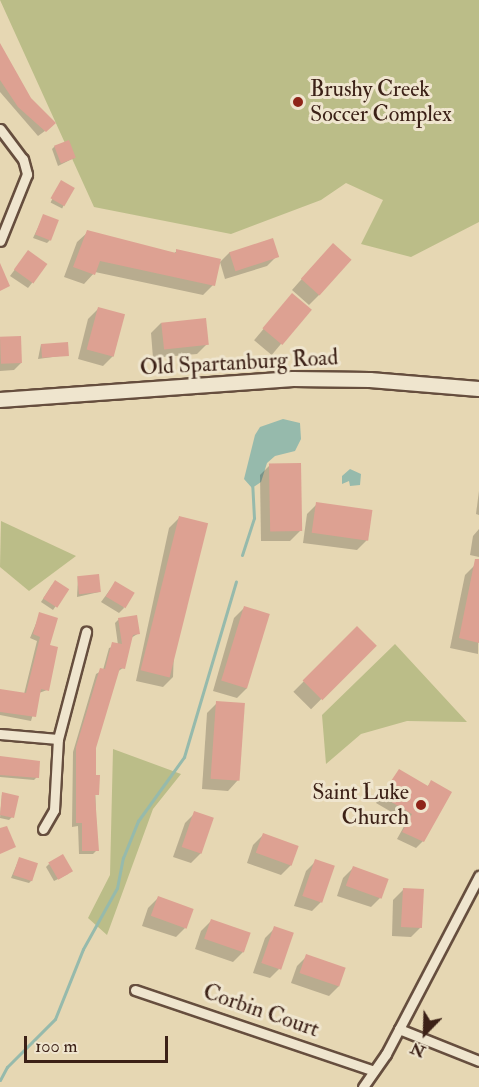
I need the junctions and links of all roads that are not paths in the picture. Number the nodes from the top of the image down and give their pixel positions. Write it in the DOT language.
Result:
graph roads {
  1 [pos="0,129"];
  2 [pos="0,241"];
  3 [pos="479,390"];
  4 [pos="0,400"];
  5 [pos="86,632"];
  6 [pos="0,734"];
  7 [pos="58,739"];
  8 [pos="43,829"];
  9 [pos="479,876"];
  10 [pos="135,990"];
  11 [pos="399,1029"];
  12 [pos="479,1061"];
  13 [pos="374,1071"];
  14 [pos="363,1087"];
  1 -- 2 [label="street"];
  3 -- 4 [label="main road, Old Spartanburg Road"];
  5 -- 7 [label="street"];
  6 -- 7 [label="street"];
  7 -- 8 [label="street"];
  9 -- 11 [label="street"];
  10 -- 13 [label="street, Corbin Court"];
  11 -- 12 [label="street"];
  11 -- 13 [label="street"];
  13 -- 14 [label="street"];
}
